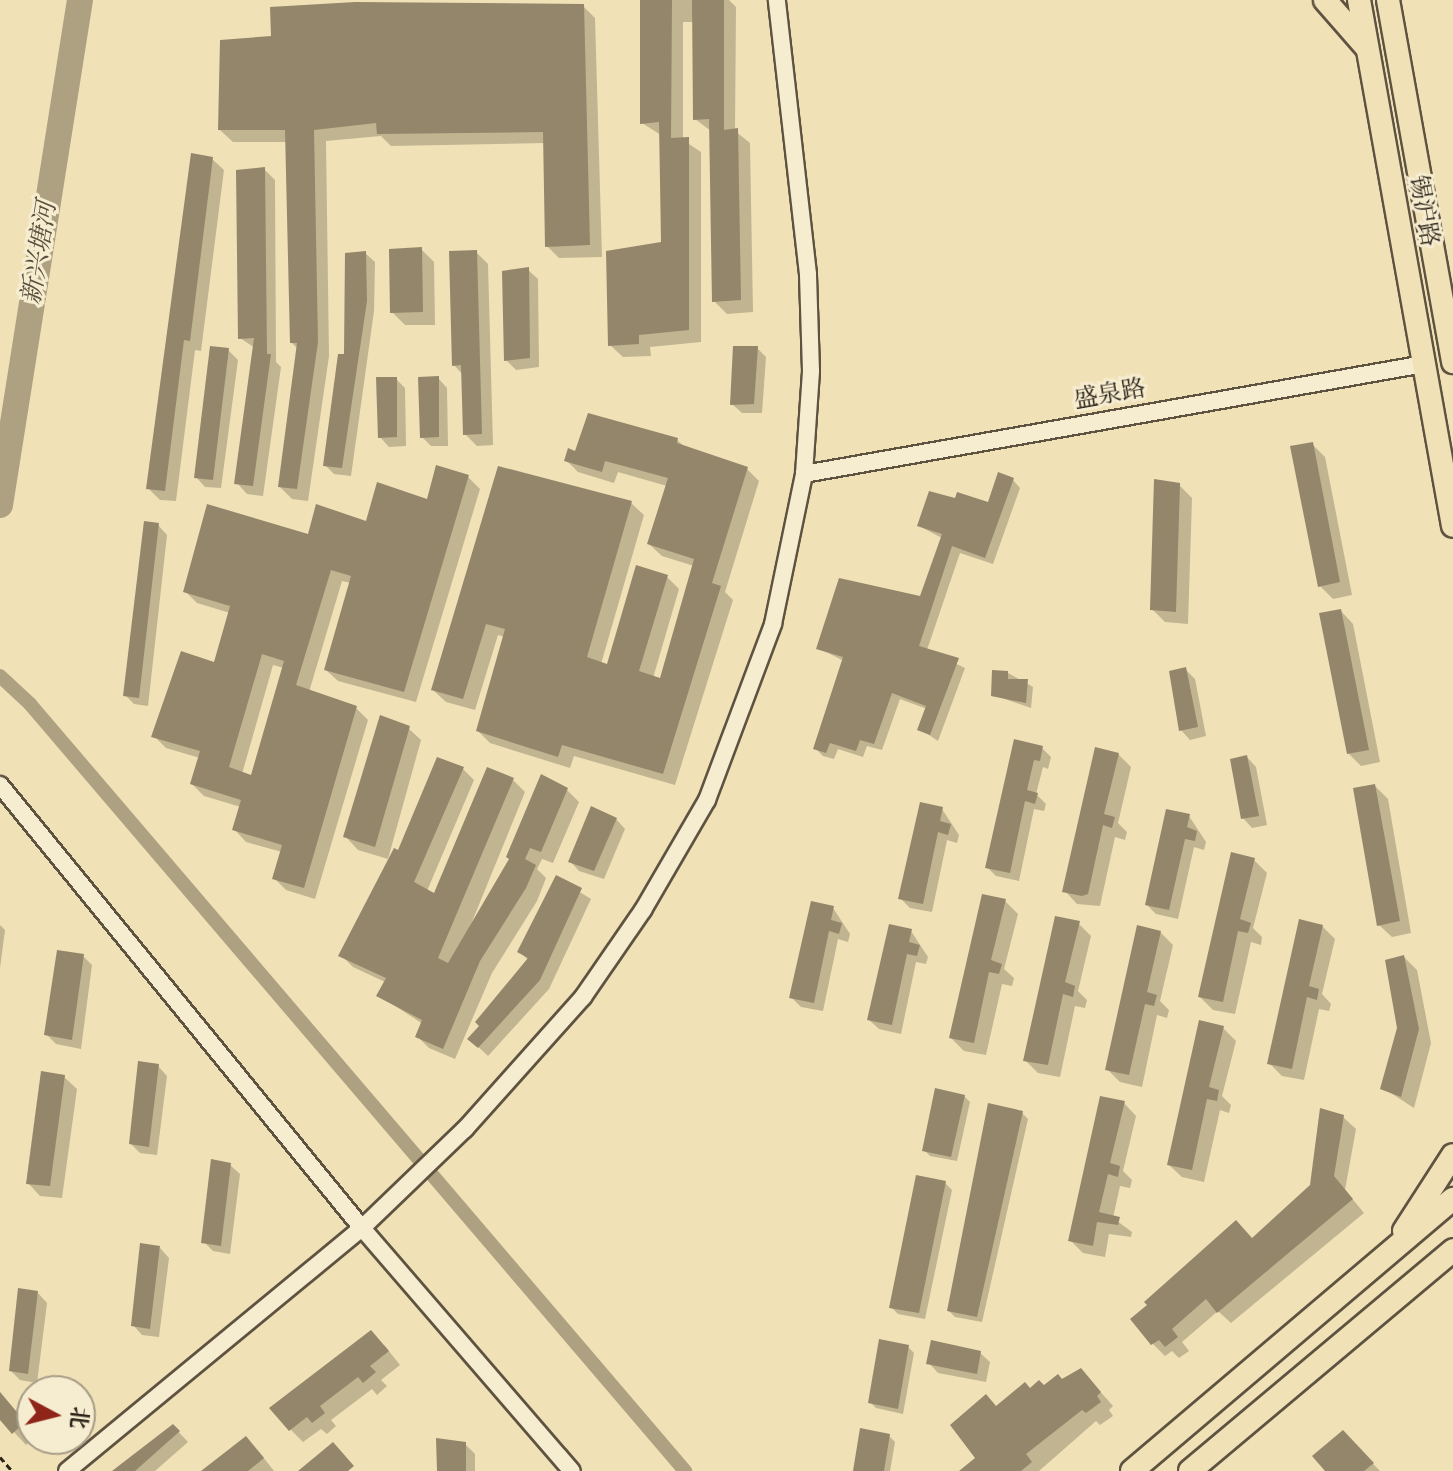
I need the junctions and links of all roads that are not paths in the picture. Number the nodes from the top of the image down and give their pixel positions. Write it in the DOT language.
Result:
graph roads {
  1 [pos="777,0"];
  2 [pos="1325,0"];
  3 [pos="1359,0"];
  4 [pos="1388,0"];
  5 [pos="1368,49"];
  6 [pos="1453,362"];
  7 [pos="1424,364"];
  8 [pos="804,474"];
  9 [pos="1453,526"];
  10 [pos="0,785"];
  11 [pos="1453,1155"];
  12 [pos="1453,1199"];
  13 [pos="362,1228"];
  14 [pos="1395,1246"];
  15 [pos="1453,1250"];
  16 [pos="1453,1263"];
  17 [pos="1418,1277"];
  18 [pos="67,1471"];
  19 [pos="572,1471"];
  20 [pos="1132,1471"];
  21 [pos="1190,1471"];
  1 -- 8 [label="street"];
  2 -- 5 [label="main road"];
  3 -- 5 [label="main road, 锡沪路"];
  4 -- 6 [label="main road, 锡沪路"];
  5 -- 7 [label="main road, 锡沪路"];
  7 -- 8 [label="street, 盛泉路"];
  7 -- 9 [label="main road, 锡沪路"];
  8 -- 13 [label="street"];
  10 -- 13 [label="street"];
  11 -- 14 [label="main road"];
  12 -- 14 [label="main road"];
  13 -- 18 [label="street"];
  13 -- 19 [label="street"];
  14 -- 20 [label="main road"];
  15 -- 17 [label="main road"];
  16 -- 17 [label="main road"];
  17 -- 21 [label="main road"];
}
